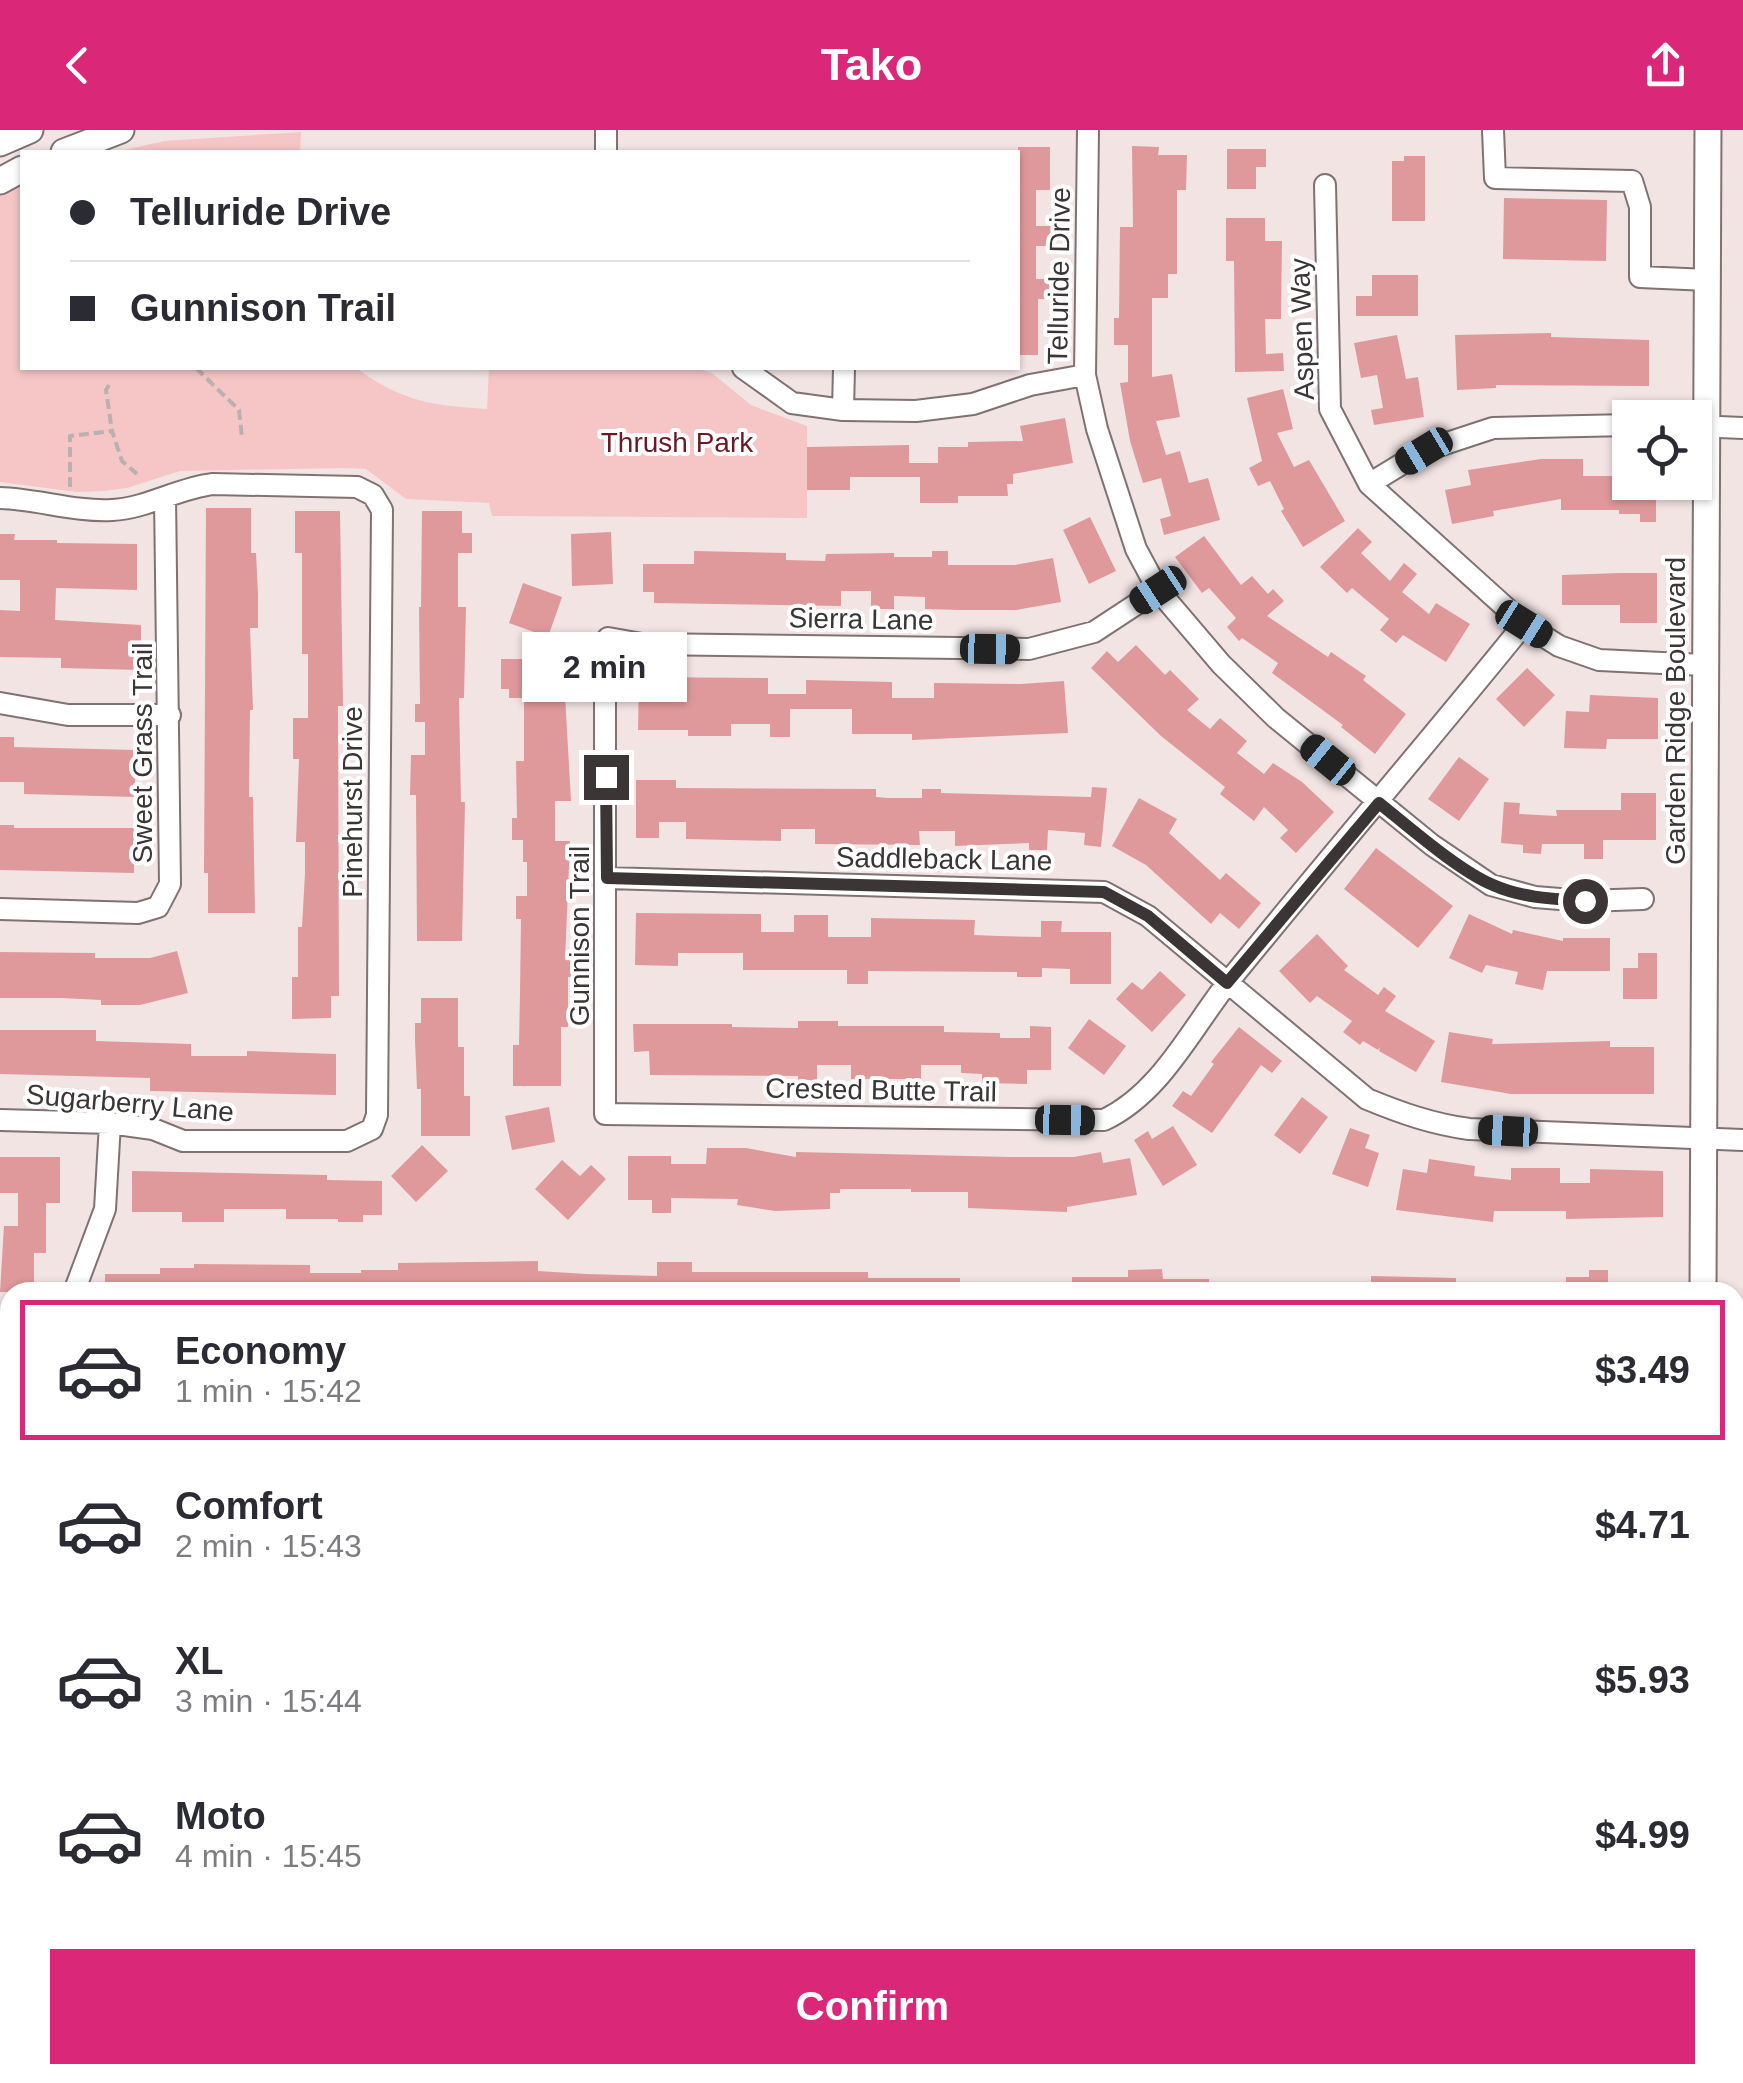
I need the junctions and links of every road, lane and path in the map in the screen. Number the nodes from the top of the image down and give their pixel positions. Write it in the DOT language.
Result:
graph roads {
  1 [pos="30,130"];
  2 [pos="121,130"];
  3 [pos="1088,130"];
  4 [pos="1493,130"];
  5 [pos="1708,130"];
  6 [pos="0,144"];
  7 [pos="69,150"];
  8 [pos="1325,185"];
  9 [pos="1708,280"];
  10 [pos="198,370"];
  11 [pos="746,370"];
  12 [pos="844,370"];
  13 [pos="1085,375"];
  14 [pos="109,385"];
  15 [pos="1703,400"];
  16 [pos="843,410"];
  17 [pos="1612,425"];
  18 [pos="1712,426"];
  19 [pos="1743,428"];
  20 [pos="112,431"];
  21 [pos="242,438"];
  22 [pos="137,474"];
  23 [pos="1369,484"];
  24 [pos="70,486"];
  25 [pos="165,497"];
  26 [pos="0,498"];
  27 [pos="1703,500"];
  28 [pos="1158,590"];
  29 [pos="1524,624"];
  30 [pos="608,638"];
  31 [pos="1704,665"];
  32 [pos="0,703"];
  33 [pos="170,715"];
  34 [pos="1379,803"];
  35 [pos="607,878"];
  36 [pos="1643,898"];
  37 [pos="0,909"];
  38 [pos="1227,983"];
  39 [pos="605,1114"];
  40 [pos="0,1120"];
  41 [pos="110,1124"];
  42 [pos="372,1130"];
  43 [pos="1703,1140"];
  44 [pos="1743,1140"];
  45 [pos="78,1282"];
  46 [pos="1703,1282"];
  1 -- 6 [label="main road"];
  2 -- 7 [label="main road"];
  3 -- 13 [label="street, Telluride Drive"];
  4 -- 9 [label="street"];
  5 -- 9 [label="main road, Garden Ridge Boulevard"];
  8 -- 23 [label="street, Aspen Way"];
  9 -- 15 [label="main road, Garden Ridge Boulevard"];
  10 -- 21 [label="path"];
  11 -- 16 [label="street"];
  12 -- 16 [label="street"];
  13 -- 16 [label="street"];
  13 -- 28 [label="street, Telluride Drive"];
  14 -- 20 [label="path"];
  17 -- 23 [label="street"];
  18 -- 19 [label="street"];
  20 -- 22 [label="path"];
  20 -- 24 [label="path"];
  23 -- 29 [label="street, Aspen Way"];
  25 -- 26 [label="street"];
  25 -- 33 [label="street, Sweet Grass Trail"];
  25 -- 42 [label="street, Pinehurst Drive"];
  27 -- 31 [label="main road, Garden Ridge Boulevard"];
  28 -- 30 [label="street, Sierra Lane"];
  28 -- 34 [label="street, Telluride Drive"];
  29 -- 31 [label="street, Aspen Way"];
  29 -- 34 [label="street, Crested Butte Trail"];
  30 -- 35 [label="street, Gunnison Trail"];
  31 -- 43 [label="main road, Garden Ridge Boulevard"];
  32 -- 33 [label="street"];
  33 -- 37 [label="street, Sweet Grass Trail"];
  34 -- 36 [label="street, Telluride Drive"];
  34 -- 38 [label="street, Crested Butte Trail"];
  35 -- 38 [label="street, Saddleback Lane"];
  35 -- 39 [label="street, Gunnison Trail"];
  38 -- 39 [label="street, Crested Butte Trail"];
  38 -- 43 [label="street, Saddleback Lane"];
  40 -- 41 [label="street, Sugarberry Lane"];
  41 -- 42 [label="street, Sugarberry Lane"];
  41 -- 45 [label="street"];
  43 -- 44 [label="street, Saddleback Lane"];
  43 -- 46 [label="main road, Garden Ridge Boulevard"];
}
